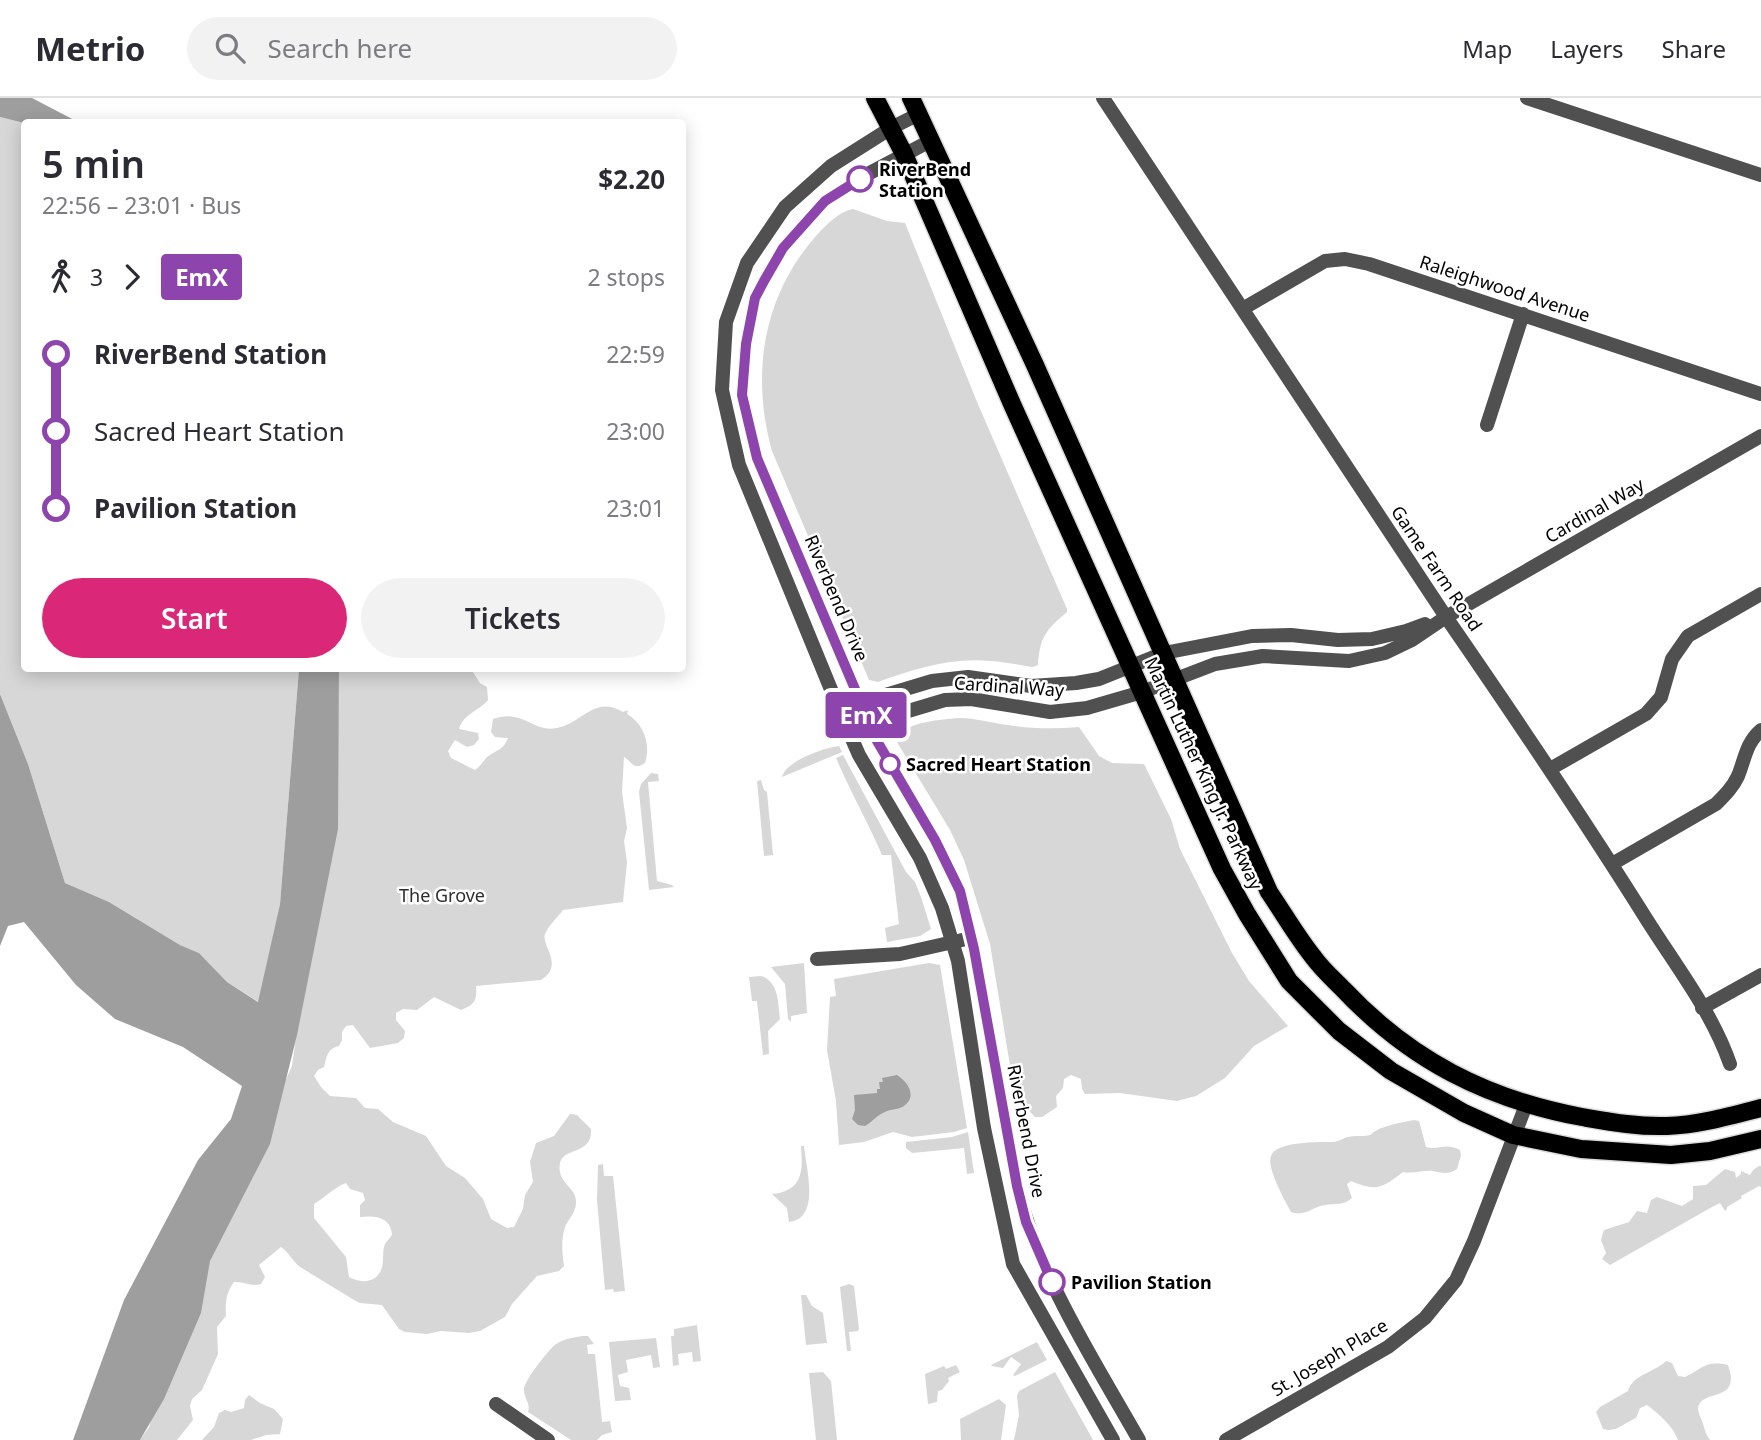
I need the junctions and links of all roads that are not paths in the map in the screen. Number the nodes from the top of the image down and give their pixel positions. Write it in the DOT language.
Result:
graph roads {
  1 [pos="875,98"];
  2 [pos="1103,98"];
  3 [pos="1527,98"];
  4 [pos="915,106"];
  5 [pos="891,128"];
  6 [pos="932,140"];
  7 [pos="904,154"];
  8 [pos="1761,175"];
  9 [pos="1244,309"];
  10 [pos="1523,314"];
  11 [pos="1761,394"];
  12 [pos="1487,425"];
  13 [pos="1761,436"];
  14 [pos="1761,594"];
  15 [pos="1446,617"];
  16 [pos="1164,653"];
  17 [pos="1131,668"];
  18 [pos="1176,680"];
  19 [pos="1142,692"];
  20 [pos="861,702"];
  21 [pos="839,709"];
  22 [pos="869,722"];
  23 [pos="848,729"];
  24 [pos="1761,730"];
  25 [pos="1550,769"];
  26 [pos="1612,864"];
  27 [pos="971,938"];
  28 [pos="952,941"];
  29 [pos="817,959"];
  30 [pos="1761,975"];
  31 [pos="1702,1008"];
  32 [pos="1730,1064"];
  33 [pos="1526,1105"];
  34 [pos="1761,1108"];
  35 [pos="1513,1135"];
  36 [pos="1761,1139"];
  37 [pos="496,1404"];
  38 [pos="548,1440"];
  39 [pos="1113,1440"];
  40 [pos="1139,1440"];
  41 [pos="1226,1440"];
  1 -- 5 [label="main road, Martin Luther King Jr. Parkway"];
  2 -- 9 [label="street, Game Farm Road"];
  3 -- 8 [label="street"];
  4 -- 5 [label="street"];
  4 -- 6 [label="main road, Martin Luther King Jr. Parkway"];
  5 -- 7 [label="main road, Martin Luther King Jr. Parkway"];
  5 -- 21 [label="street"];
  6 -- 7 [label="street, Riverbend Drive"];
  6 -- 16 [label="main road, Martin Luther King Jr. Parkway"];
  7 -- 17 [label="main road, Martin Luther King Jr. Parkway"];
  7 -- 20 [label="street, Riverbend Drive"];
  9 -- 10 [label="street, Raleighwood Avenue"];
  9 -- 15 [label="street, Game Farm Road"];
  10 -- 11 [label="street, Raleighwood Avenue"];
  10 -- 12 [label="street"];
  13 -- 15 [label="street, Cardinal Way"];
  14 -- 25 [label="street"];
  15 -- 16 [label="street, Cardinal Way"];
  15 -- 18 [label="street, Cardinal Way"];
  15 -- 25 [label="street, Game Farm Road"];
  16 -- 17 [label="street, Cardinal Way"];
  16 -- 18 [label="main road, Martin Luther King Jr. Parkway"];
  17 -- 19 [label="main road, Martin Luther King Jr. Parkway"];
  17 -- 20 [label="street, Cardinal Way"];
  18 -- 19 [label="street, Cardinal Way"];
  18 -- 33 [label="main road, Martin Luther King Jr. Parkway"];
  19 -- 22 [label="street, Cardinal Way"];
  19 -- 35 [label="main road, Martin Luther King Jr. Parkway"];
  20 -- 21 [label="street, Cardinal Way"];
  20 -- 22 [label="street, Riverbend Drive"];
  21 -- 23 [label="street"];
  22 -- 23 [label="street, Cardinal Way"];
  22 -- 27 [label="street, Riverbend Drive"];
  23 -- 28 [label="street"];
  24 -- 26 [label="street"];
  25 -- 26 [label="street, Game Farm Road"];
  26 -- 31 [label="street, Game Farm Road"];
  27 -- 28 [label="street"];
  27 -- 40 [label="street, Riverbend Drive"];
  28 -- 29 [label="street"];
  28 -- 39 [label="street"];
  30 -- 31 [label="street"];
  31 -- 32 [label="street, Game Farm Road"];
  33 -- 34 [label="main road, Martin Luther King Jr. Parkway"];
  33 -- 35 [label="street, St. Joseph Place"];
  35 -- 36 [label="main road, Martin Luther King Jr. Parkway"];
  35 -- 41 [label="street, St. Joseph Place"];
  37 -- 38 [label="street"];
}
